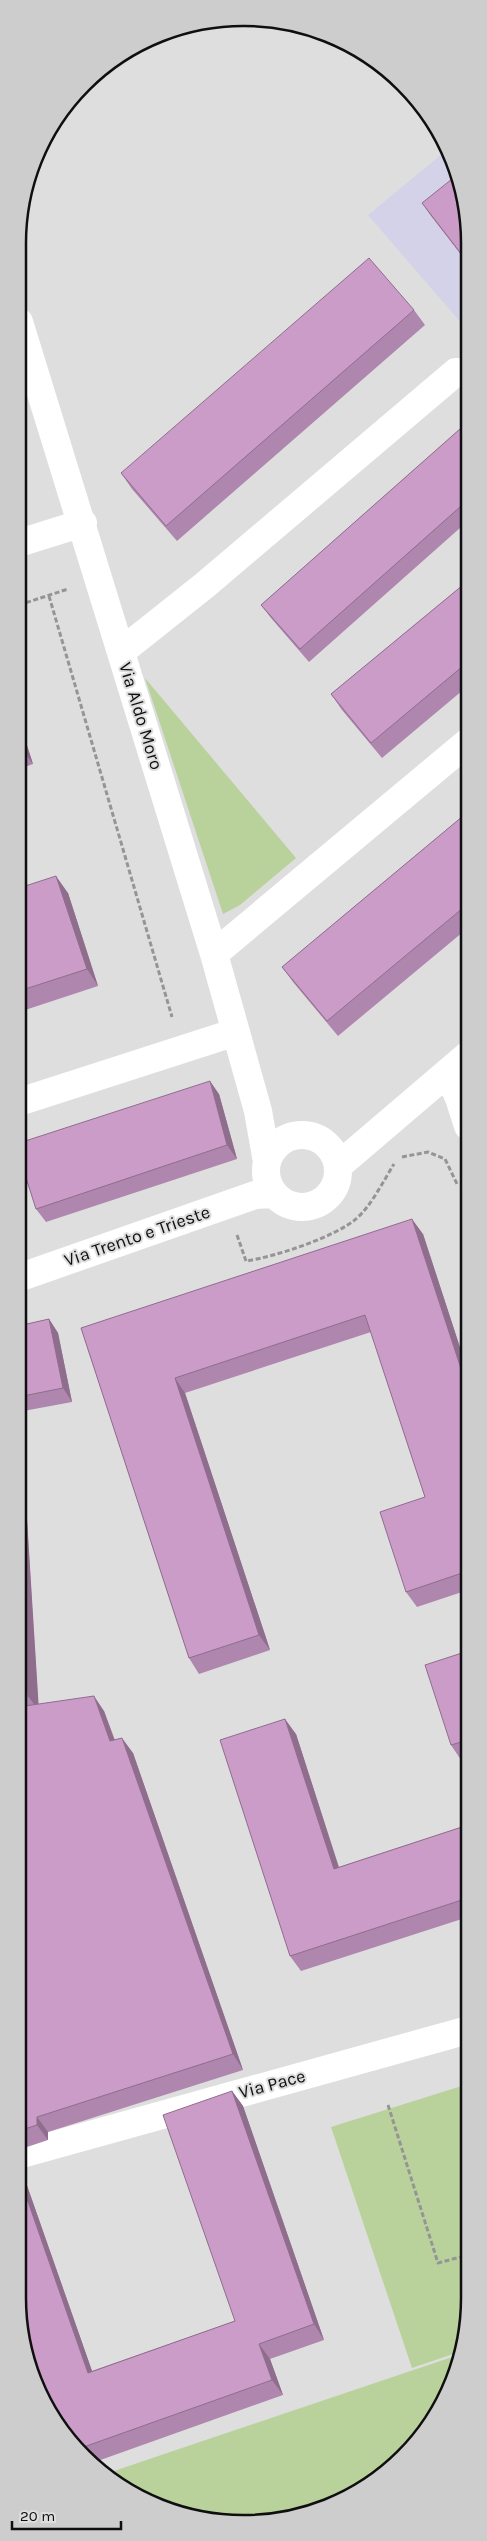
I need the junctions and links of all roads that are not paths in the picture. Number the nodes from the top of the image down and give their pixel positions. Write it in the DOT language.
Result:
graph roads {
  1 [pos="26,344"];
  2 [pos="456,372"];
  3 [pos="83,523"];
  4 [pos="26,541"];
  5 [pos="122,651"];
  6 [pos="461,748"];
  7 [pos="214,954"];
  8 [pos="236,1032"];
  9 [pos="461,1061"];
  10 [pos="448,1073"];
  11 [pos="26,1100"];
  12 [pos="461,1102"];
  13 [pos="258,1111"];
  14 [pos="294,1135"];
  15 [pos="335,1157"];
  16 [pos="266,1182"];
  17 [pos="26,1275"];
  18 [pos="461,2032"];
  19 [pos="26,2153"];
  1 -- 3 [label="street, Via Aldo Moro"];
  2 -- 5 [label="street"];
  3 -- 4 [label="street"];
  3 -- 5 [label="street, Via Aldo Moro"];
  5 -- 7 [label="street, Via Aldo Moro"];
  6 -- 7 [label="street"];
  7 -- 8 [label="street, Via Aldo Moro"];
  8 -- 11 [label="street"];
  8 -- 13 [label="street, Via Aldo Moro"];
  9 -- 10 [label="street"];
  10 -- 12 [label="street"];
  10 -- 15 [label="street"];
  13 -- 14 [label="street"];
  13 -- 16 [label="street, Via Aldo Moro"];
  14 -- 15 [label="street"];
  14 -- 16 [label="street"];
  15 -- 16 [label="street"];
  16 -- 17 [label="street, Via Trento e Trieste"];
  18 -- 19 [label="street, Via Pace"];
}
